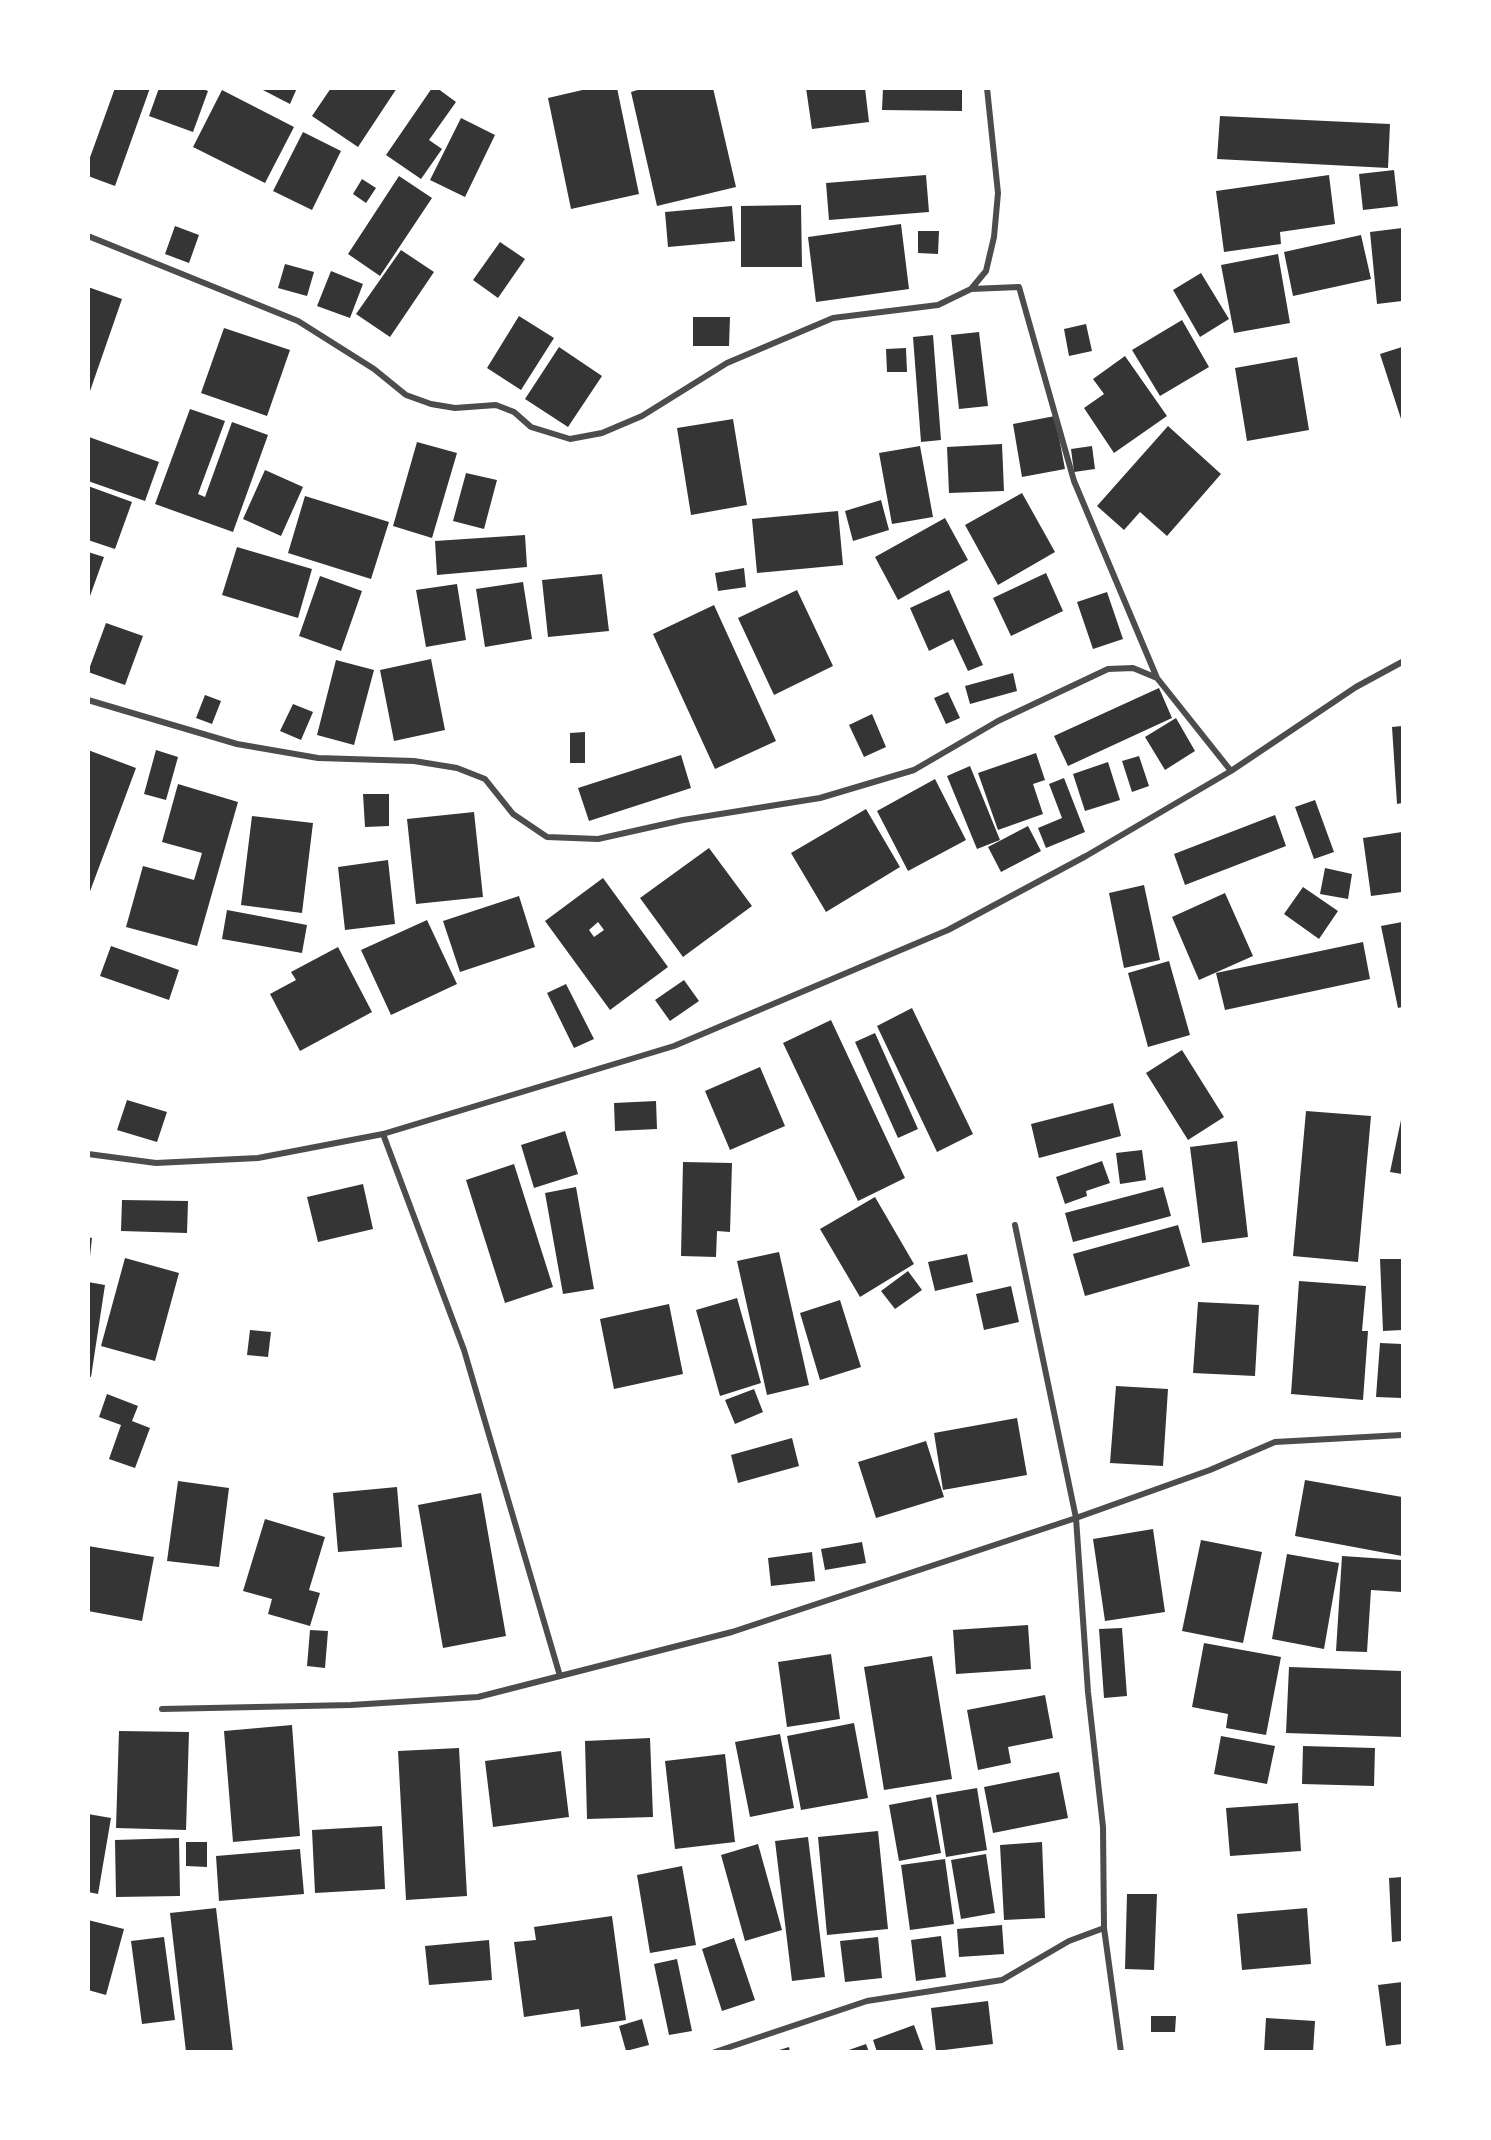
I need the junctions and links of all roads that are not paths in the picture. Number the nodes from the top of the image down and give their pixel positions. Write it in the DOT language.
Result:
graph roads {
  1 [pos="987,88"];
  2 [pos="88,236"];
  3 [pos="971,289"];
  4 [pos="1402,662"];
  5 [pos="1157,678"];
  6 [pos="88,700"];
  7 [pos="1231,771"];
  8 [pos="384,1134"];
  9 [pos="88,1154"];
  10 [pos="1015,1225"];
  11 [pos="1402,1435"];
  12 [pos="1076,1518"];
  13 [pos="560,1676"];
  14 [pos="162,1709"];
  15 [pos="1104,1928"];
  16 [pos="715,2052"];
  17 [pos="1121,2052"];
  1 -- 3 [label="street"];
  2 -- 3 [label="street"];
  3 -- 5 [label="street"];
  4 -- 7 [label="street"];
  5 -- 6 [label="street"];
  5 -- 7 [label="street"];
  7 -- 8 [label="street"];
  8 -- 9 [label="street"];
  8 -- 13 [label="street"];
  10 -- 12 [label="street"];
  11 -- 12 [label="street"];
  12 -- 13 [label="street"];
  12 -- 15 [label="street"];
  13 -- 14 [label="street"];
  15 -- 16 [label="street"];
  15 -- 17 [label="street"];
}
